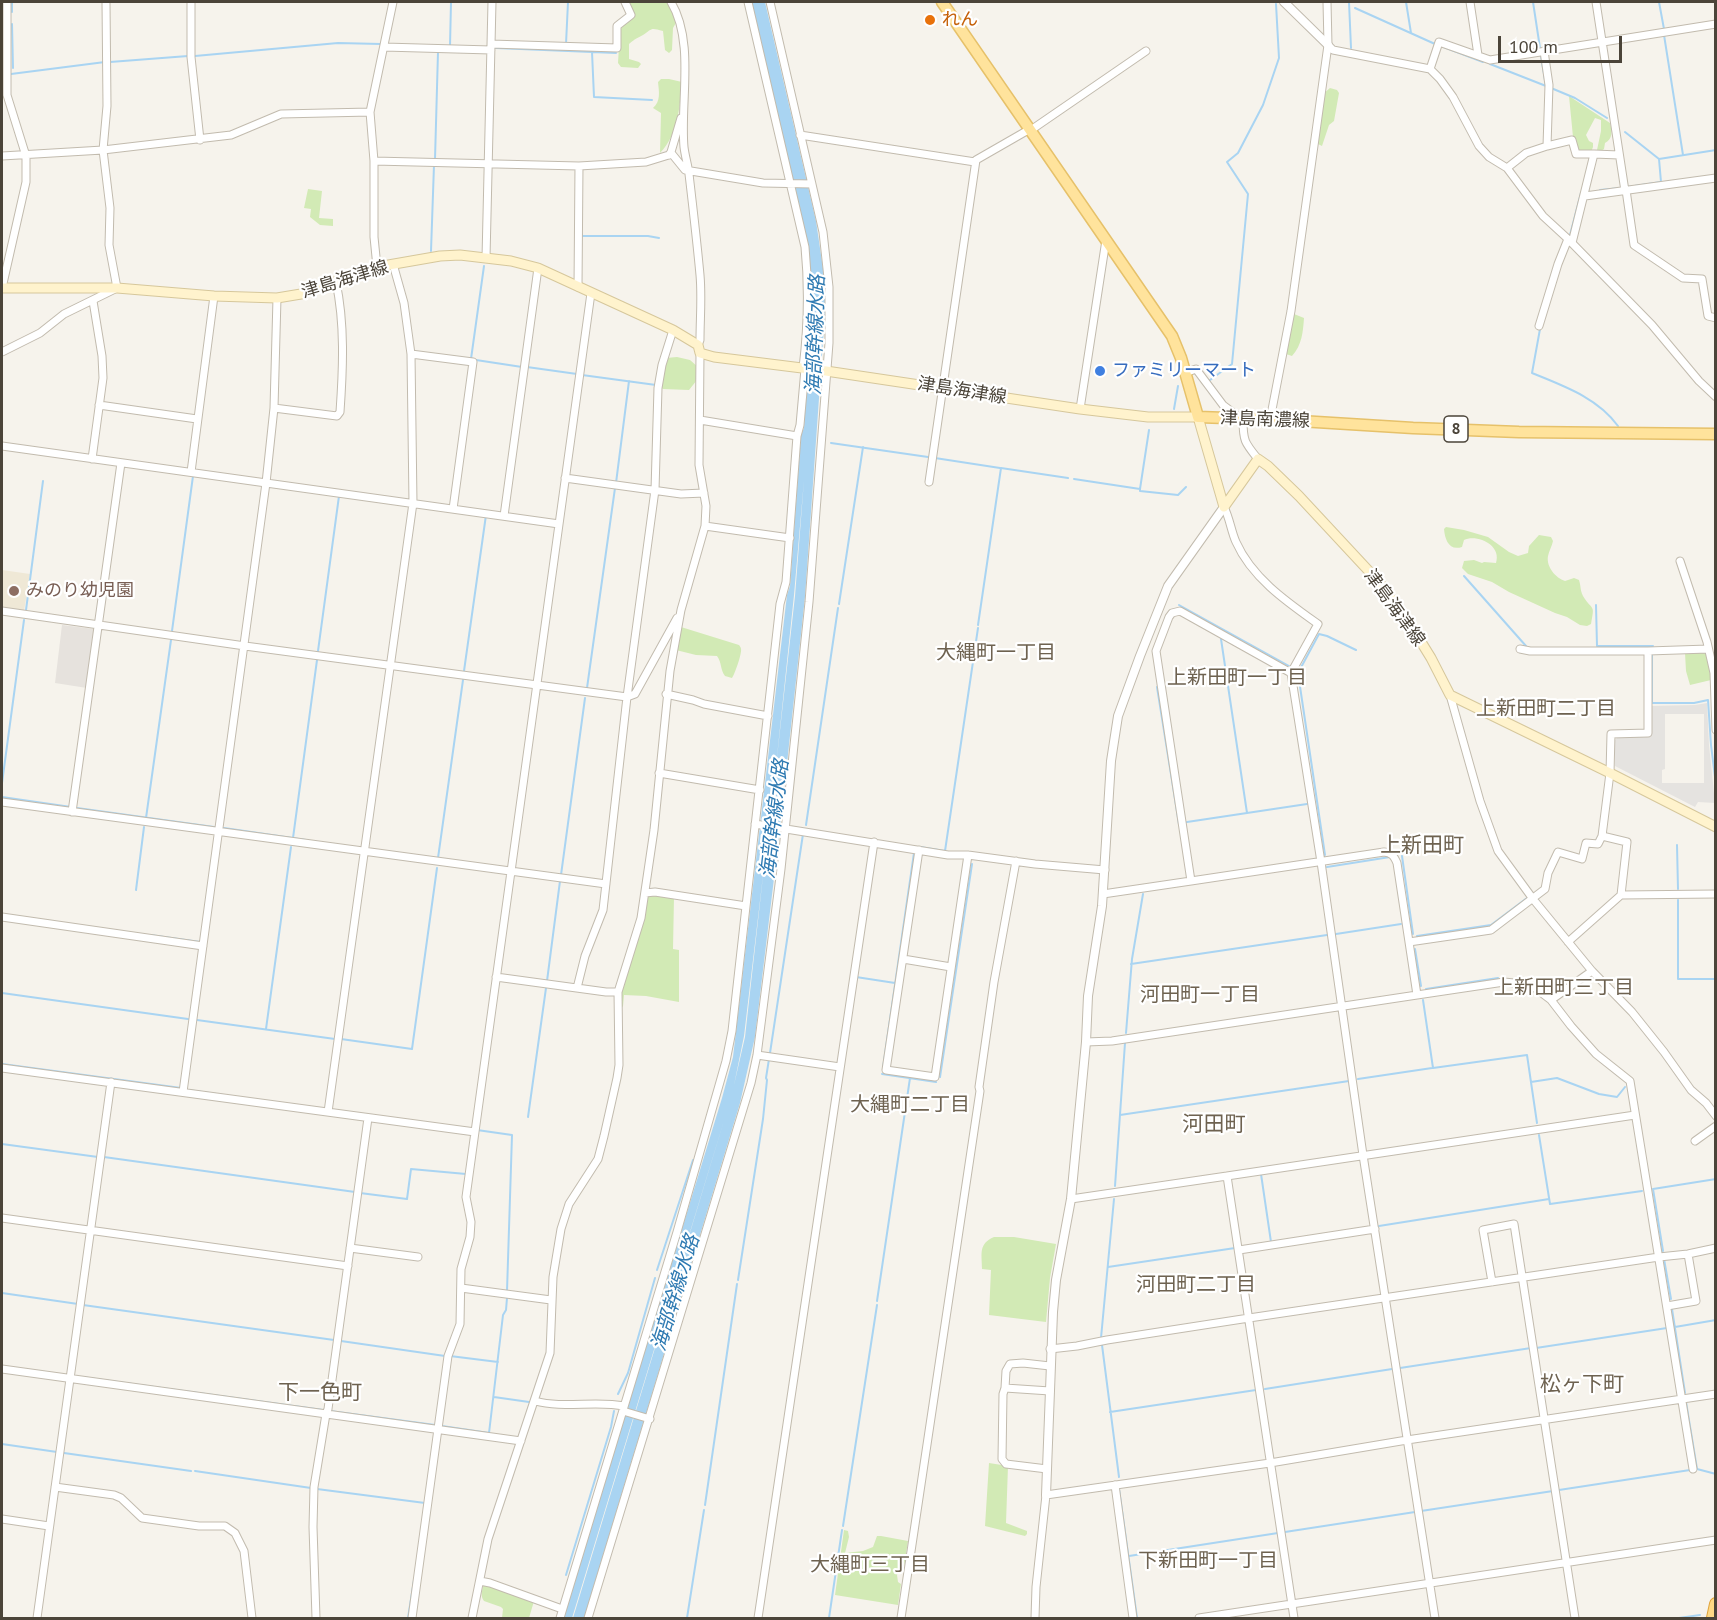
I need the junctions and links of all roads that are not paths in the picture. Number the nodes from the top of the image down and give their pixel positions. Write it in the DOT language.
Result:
graph roads {
  1 [pos="7,2"];
  2 [pos="106,2"];
  3 [pos="191,2"];
  4 [pos="393,2"];
  5 [pos="492,2"];
  6 [pos="625,2"];
  7 [pos="671,2"];
  8 [pos="748,2"];
  9 [pos="770,2"];
  10 [pos="942,2"];
  11 [pos="1284,2"];
  12 [pos="1327,2"];
  13 [pos="1470,2"];
  14 [pos="1596,2"];
  15 [pos="1716,24"];
  16 [pos="1602,42"];
  17 [pos="1328,45"];
  18 [pos="384,47"];
  19 [pos="491,47"];
  20 [pos="1146,51"];
  21 [pos="1544,51"];
  22 [pos="1478,56"];
  23 [pos="1430,69"];
  24 [pos="370,112"];
  25 [pos="683,113"];
  26 [pos="1031,129"];
  27 [pos="800,135"];
  28 [pos="200,140"];
  29 [pos="1547,146"];
  30 [pos="103,150"];
  31 [pos="1594,154"];
  32 [pos="669,155"];
  33 [pos="1620,155"];
  34 [pos="2,156"];
  35 [pos="26,156"];
  36 [pos="374,161"];
  37 [pos="975,162"];
  38 [pos="488,163"];
  39 [pos="579,166"];
  40 [pos="1507,168"];
  41 [pos="688,171"];
  42 [pos="1716,178"];
  43 [pos="791,184"];
  44 [pos="810,184"];
  45 [pos="1625,190"];
  46 [pos="1585,196"];
  47 [pos="1106,239"];
  48 [pos="1570,241"];
  49 [pos="486,258"];
  50 [pos="393,264"];
  51 [pos="377,267"];
  52 [pos="538,268"];
  53 [pos="336,282"];
  54 [pos="578,287"];
  55 [pos="2,288"];
  56 [pos="83,288"];
  57 [pos="117,288"];
  58 [pos="591,292"];
  59 [pos="214,296"];
  60 [pos="277,298"];
  61 [pos="91,302"];
  62 [pos="1716,318"];
  63 [pos="1539,326"];
  64 [pos="673,330"];
  65 [pos="699,349"];
  66 [pos="2,352"];
  67 [pos="411,354"];
  68 [pos="804,368"];
  69 [pos="824,371"];
  70 [pos="1185,373"];
  71 [pos="941,388"];
  72 [pos="1716,397"];
  73 [pos="99,405"];
  74 [pos="274,408"];
  75 [pos="1080,409"];
  76 [pos="1198,417"];
  77 [pos="197,420"];
  78 [pos="700,420"];
  79 [pos="1243,420"];
  80 [pos="1270,420"];
  81 [pos="1716,434"];
  82 [pos="797,436"];
  83 [pos="2,446"];
  84 [pos="92,459"];
  85 [pos="1258,459"];
  86 [pos="121,463"];
  87 [pos="190,472"];
  88 [pos="565,478"];
  89 [pos="928,482"];
  90 [pos="266,483"];
  91 [pos="655,490"];
  92 [pos="704,493"];
  93 [pos="412,503"];
  94 [pos="1224,507"];
  95 [pos="453,509"];
  96 [pos="504,516"];
  97 [pos="559,524"];
  98 [pos="705,526"];
  99 [pos="790,538"];
  100 [pos="1680,561"];
  101 [pos="681,610"];
  102 [pos="2,611"];
  103 [pos="98,626"];
  104 [pos="245,646"];
  105 [pos="1520,649"];
  106 [pos="1708,649"];
  107 [pos="1648,651"];
  108 [pos="390,666"];
  109 [pos="1291,673"];
  110 [pos="536,686"];
  111 [pos="666,694"];
  112 [pos="1450,694"];
  113 [pos="1715,695"];
  114 [pos="627,697"];
  115 [pos="768,716"];
  116 [pos="1716,730"];
  117 [pos="660,773"];
  118 [pos="1610,773"];
  119 [pos="760,790"];
  120 [pos="2,802"];
  121 [pos="72,812"];
  122 [pos="756,824"];
  123 [pos="785,827"];
  124 [pos="1716,827"];
  125 [pos="218,832"];
  126 [pos="1602,836"];
  127 [pos="874,842"];
  128 [pos="919,850"];
  129 [pos="364,852"];
  130 [pos="969,855"];
  131 [pos="1016,861"];
  132 [pos="1321,862"];
  133 [pos="1105,870"];
  134 [pos="511,872"];
  135 [pos="1191,881"];
  136 [pos="606,884"];
  137 [pos="645,893"];
  138 [pos="1103,894"];
  139 [pos="1716,894"];
  140 [pos="1620,895"];
  141 [pos="1533,899"];
  142 [pos="746,906"];
  143 [pos="2,917"];
  144 [pos="1409,942"];
  145 [pos="1568,942"];
  146 [pos="203,946"];
  147 [pos="903,959"];
  148 [pos="951,967"];
  149 [pos="1592,971"];
  150 [pos="496,977"];
  151 [pos="577,988"];
  152 [pos="618,992"];
  153 [pos="1417,995"];
  154 [pos="1551,1000"];
  155 [pos="1342,1006"];
  156 [pos="1086,1042"];
  157 [pos="757,1055"];
  158 [pos="2,1068"];
  159 [pos="840,1068"];
  160 [pos="111,1082"];
  161 [pos="183,1092"];
  162 [pos="328,1112"];
  163 [pos="1635,1115"];
  164 [pos="1716,1116"];
  165 [pos="368,1118"];
  166 [pos="1716,1126"];
  167 [pos="475,1132"];
  168 [pos="1695,1141"];
  169 [pos="1363,1155"];
  170 [pos="1227,1176"];
  171 [pos="1071,1199"];
  172 [pos="2,1218"];
  173 [pos="1375,1229"];
  174 [pos="90,1230"];
  175 [pos="350,1248"];
  176 [pos="1716,1248"];
  177 [pos="1239,1250"];
  178 [pos="1688,1254"];
  179 [pos="418,1257"];
  180 [pos="1659,1257"];
  181 [pos="348,1266"];
  182 [pos="1522,1278"];
  183 [pos="1492,1282"];
  184 [pos="461,1288"];
  185 [pos="1386,1297"];
  186 [pos="551,1300"];
  187 [pos="1667,1306"];
  188 [pos="1249,1318"];
  189 [pos="1050,1349"];
  190 [pos="1050,1366"];
  191 [pos="2,1369"];
  192 [pos="70,1379"];
  193 [pos="1005,1389"];
  194 [pos="1050,1391"];
  195 [pos="1716,1394"];
  196 [pos="1682,1400"];
  197 [pos="535,1401"];
  198 [pos="624,1409"];
  199 [pos="326,1414"];
  200 [pos="648,1418"];
  201 [pos="1544,1420"];
  202 [pos="438,1430"];
  203 [pos="1407,1440"];
  204 [pos="521,1441"];
  205 [pos="1270,1463"];
  206 [pos="1047,1469"];
  207 [pos="1693,1469"];
  208 [pos="1115,1485"];
  209 [pos="55,1487"];
  210 [pos="1046,1495"];
  211 [pos="2,1519"];
  212 [pos="49,1526"];
  213 [pos="1716,1540"];
  214 [pos="1567,1562"];
  215 [pos="480,1581"];
  216 [pos="1430,1583"];
  217 [pos="1292,1604"];
  218 [pos="1716,1604"];
  219 [pos="562,1610"];
  220 [pos="38,1618"];
  221 [pos="252,1618"];
  222 [pos="316,1618"];
  223 [pos="412,1618"];
  224 [pos="472,1618"];
  225 [pos="560,1618"];
  226 [pos="588,1618"];
  227 [pos="758,1618"];
  228 [pos="901,1618"];
  229 [pos="1035,1618"];
  230 [pos="1133,1618"];
  231 [pos="1199,1618"];
  232 [pos="1294,1618"];
  233 [pos="1435,1618"];
  234 [pos="1575,1618"];
  235 [pos="1713,1618"];
  1 -- 35 [label="street"];
  2 -- 30 [label="street"];
  3 -- 28 [label="street"];
  4 -- 18 [label="street"];
  5 -- 19 [label="street"];
  6 -- 19 [label="street"];
  7 -- 25 [label="street"];
  8 -- 43 [label="street"];
  9 -- 27 [label="street"];
  10 -- 26 [label="main road, 津島南濃線"];
  11 -- 17 [label="street"];
  12 -- 17 [label="street"];
  13 -- 22 [label="street"];
  14 -- 16 [label="street"];
  15 -- 16 [label="street"];
  16 -- 21 [label="street"];
  16 -- 33 [label="street"];
  17 -- 23 [label="street"];
  17 -- 80 [label="street"];
  18 -- 19 [label="street"];
  18 -- 24 [label="street"];
  19 -- 38 [label="street"];
  20 -- 26 [label="street"];
  21 -- 22 [label="street"];
  21 -- 29 [label="street"];
  22 -- 23 [label="street"];
  23 -- 40 [label="street"];
  24 -- 28 [label="street"];
  24 -- 36 [label="street"];
  25 -- 32 [label="street"];
  25 -- 41 [label="street"];
  26 -- 37 [label="street"];
  26 -- 47 [label="main road, 津島南濃線"];
  27 -- 37 [label="street"];
  27 -- 44 [label="street"];
  28 -- 30 [label="street"];
  29 -- 31 [label="street"];
  29 -- 40 [label="street"];
  30 -- 35 [label="street"];
  30 -- 57 [label="street"];
  31 -- 33 [label="street"];
  31 -- 46 [label="street"];
  32 -- 39 [label="street"];
  32 -- 41 [label="street"];
  33 -- 45 [label="street"];
  34 -- 35 [label="street"];
  35 -- 55 [label="street"];
  36 -- 38 [label="street"];
  36 -- 51 [label="street"];
  37 -- 71 [label="street"];
  38 -- 39 [label="street"];
  38 -- 49 [label="street"];
  39 -- 54 [label="street"];
  40 -- 48 [label="street"];
  41 -- 43 [label="street"];
  41 -- 65 [label="street"];
  42 -- 45 [label="street"];
  43 -- 44 [label="street"];
  43 -- 68 [label="street"];
  44 -- 69 [label="street"];
  45 -- 46 [label="street"];
  45 -- 62 [label="street"];
  46 -- 48 [label="street"];
  47 -- 70 [label="main road, 津島南濃線"];
  47 -- 75 [label="street"];
  48 -- 63 [label="street"];
  48 -- 72 [label="street"];
  49 -- 50 [label="main road, 津島海津線"];
  49 -- 52 [label="main road, 津島海津線"];
  50 -- 51 [label="main road, 津島海津線"];
  50 -- 67 [label="street"];
  51 -- 53 [label="main road, 津島海津線"];
  52 -- 54 [label="main road, 津島海津線"];
  52 -- 96 [label="street"];
  53 -- 60 [label="main road, 津島海津線"];
  53 -- 74 [label="street"];
  54 -- 58 [label="main road, 津島海津線"];
  55 -- 56 [label="main road, 津島海津線"];
  56 -- 57 [label="main road, 津島海津線"];
  56 -- 61 [label="street"];
  57 -- 59 [label="main road, 津島海津線"];
  57 -- 61 [label="street"];
  58 -- 64 [label="main road, 津島海津線"];
  58 -- 88 [label="street"];
  59 -- 60 [label="main road, 津島海津線"];
  59 -- 77 [label="street"];
  60 -- 74 [label="street"];
  61 -- 66 [label="street"];
  61 -- 73 [label="street"];
  64 -- 65 [label="main road, 津島海津線"];
  64 -- 91 [label="street"];
  65 -- 68 [label="main road, 津島海津線"];
  65 -- 78 [label="street"];
  67 -- 93 [label="street"];
  67 -- 95 [label="street"];
  68 -- 69 [label="main road, 津島海津線"];
  68 -- 82 [label="street"];
  69 -- 71 [label="main road, 津島海津線"];
  69 -- 123 [label="street"];
  70 -- 76 [label="main road, 津島南濃線"];
  70 -- 79 [label="street"];
  71 -- 75 [label="main road, 津島海津線"];
  71 -- 89 [label="street"];
  73 -- 77 [label="street"];
  73 -- 84 [label="street"];
  74 -- 90 [label="street"];
  75 -- 76 [label="main road, 津島海津線"];
  76 -- 79 [label="main road, 津島南濃線 / 8"];
  76 -- 94 [label="main road"];
  77 -- 87 [label="street"];
  78 -- 82 [label="street"];
  78 -- 92 [label="street"];
  79 -- 80 [label="main road, 津島南濃線 / 8"];
  79 -- 85 [label="street"];
  80 -- 81 [label="main road, 津島南濃線 / 8"];
  82 -- 99 [label="street"];
  83 -- 84 [label="street"];
  84 -- 86 [label="street"];
  85 -- 94 [label="main road"];
  85 -- 112 [label="main road, 津島海津線"];
  86 -- 87 [label="street"];
  86 -- 103 [label="street"];
  87 -- 90 [label="street"];
  88 -- 91 [label="street"];
  88 -- 97 [label="street"];
  90 -- 93 [label="street"];
  90 -- 104 [label="street"];
  91 -- 92 [label="street"];
  91 -- 114 [label="street"];
  92 -- 98 [label="street"];
  93 -- 95 [label="street"];
  93 -- 108 [label="street"];
  94 -- 109 [label="street"];
  94 -- 133 [label="street"];
  95 -- 96 [label="street"];
  96 -- 97 [label="street"];
  97 -- 110 [label="street"];
  98 -- 99 [label="street"];
  98 -- 101 [label="street"];
  99 -- 115 [label="street"];
  100 -- 106 [label="street"];
  101 -- 111 [label="street"];
  101 -- 114 [label="street"];
  102 -- 103 [label="street"];
  103 -- 104 [label="street"];
  103 -- 121 [label="street"];
  104 -- 108 [label="street"];
  104 -- 125 [label="street"];
  105 -- 107 [label="street"];
  106 -- 107 [label="street"];
  106 -- 113 [label="street"];
  107 -- 118 [label="street"];
  108 -- 110 [label="street"];
  108 -- 129 [label="street"];
  109 -- 132 [label="street"];
  109 -- 135 [label="street"];
  110 -- 114 [label="street"];
  110 -- 134 [label="street"];
  111 -- 115 [label="street"];
  111 -- 117 [label="street"];
  112 -- 118 [label="main road"];
  112 -- 141 [label="street"];
  113 -- 116 [label="street"];
  114 -- 136 [label="street"];
  115 -- 119 [label="street"];
  117 -- 119 [label="street"];
  117 -- 137 [label="street"];
  118 -- 124 [label="main road"];
  118 -- 126 [label="street"];
  119 -- 122 [label="street"];
  120 -- 121 [label="street"];
  121 -- 125 [label="street"];
  122 -- 123 [label="street"];
  122 -- 142 [label="street"];
  123 -- 127 [label="street"];
  123 -- 157 [label="street"];
  125 -- 129 [label="street"];
  125 -- 146 [label="street"];
  126 -- 140 [label="street"];
  126 -- 141 [label="street"];
  127 -- 128 [label="street"];
  127 -- 159 [label="street"];
  128 -- 130 [label="street"];
  128 -- 147 [label="street"];
  129 -- 134 [label="street"];
  129 -- 162 [label="street"];
  130 -- 131 [label="street"];
  130 -- 148 [label="street"];
  131 -- 133 [label="street"];
  131 -- 228 [label="street"];
  132 -- 135 [label="street"];
  132 -- 144 [label="street"];
  132 -- 155 [label="street"];
  133 -- 138 [label="street"];
  134 -- 136 [label="street"];
  134 -- 150 [label="street"];
  135 -- 138 [label="street"];
  136 -- 151 [label="street"];
  137 -- 142 [label="street"];
  137 -- 152 [label="street"];
  138 -- 156 [label="street"];
  139 -- 140 [label="street"];
  140 -- 145 [label="street"];
  141 -- 144 [label="street"];
  141 -- 145 [label="street"];
  142 -- 198 [label="street"];
  143 -- 146 [label="street"];
  144 -- 153 [label="street"];
  145 -- 149 [label="street"];
  146 -- 161 [label="street"];
  147 -- 148 [label="street"];
  147 -- 148 [label="street"];
  149 -- 154 [label="street"];
  149 -- 164 [label="street"];
  150 -- 151 [label="street"];
  150 -- 167 [label="street"];
  151 -- 152 [label="street"];
  152 -- 186 [label="street"];
  153 -- 154 [label="street"];
  153 -- 155 [label="street"];
  154 -- 163 [label="street"];
  155 -- 156 [label="street"];
  155 -- 169 [label="street"];
  156 -- 171 [label="street"];
  157 -- 159 [label="street"];
  157 -- 200 [label="street"];
  158 -- 160 [label="street"];
  159 -- 227 [label="street"];
  160 -- 161 [label="street"];
  160 -- 174 [label="street"];
  161 -- 162 [label="street"];
  162 -- 165 [label="street"];
  163 -- 169 [label="street"];
  163 -- 180 [label="street"];
  165 -- 167 [label="street"];
  165 -- 175 [label="street"];
  166 -- 168 [label="street"];
  167 -- 184 [label="street"];
  169 -- 170 [label="street"];
  169 -- 173 [label="street"];
  170 -- 171 [label="street"];
  170 -- 177 [label="street"];
  171 -- 189 [label="street"];
  172 -- 174 [label="street"];
  173 -- 177 [label="street"];
  173 -- 185 [label="street"];
  174 -- 181 [label="street"];
  174 -- 192 [label="street"];
  175 -- 179 [label="street"];
  175 -- 181 [label="street"];
  176 -- 178 [label="street"];
  177 -- 188 [label="street"];
  178 -- 180 [label="street"];
  178 -- 187 [label="street"];
  180 -- 182 [label="street"];
  180 -- 187 [label="street"];
  181 -- 199 [label="street"];
  182 -- 183 [label="street"];
  182 -- 183 [label="street"];
  182 -- 201 [label="street"];
  183 -- 185 [label="street"];
  184 -- 186 [label="street"];
  184 -- 202 [label="street"];
  185 -- 188 [label="street"];
  185 -- 203 [label="street"];
  186 -- 197 [label="street"];
  187 -- 196 [label="street"];
  188 -- 189 [label="street"];
  188 -- 205 [label="street"];
  189 -- 190 [label="street"];
  190 -- 193 [label="street"];
  190 -- 194 [label="street"];
  191 -- 192 [label="street"];
  192 -- 199 [label="street"];
  192 -- 209 [label="street"];
  193 -- 194 [label="street"];
  193 -- 206 [label="street"];
  194 -- 206 [label="street"];
  195 -- 196 [label="street"];
  196 -- 201 [label="street"];
  196 -- 207 [label="street"];
  197 -- 198 [label="street"];
  197 -- 204 [label="street"];
  198 -- 200 [label="street"];
  198 -- 219 [label="street"];
  199 -- 202 [label="street"];
  199 -- 222 [label="street"];
  200 -- 226 [label="street"];
  201 -- 203 [label="street"];
  201 -- 214 [label="street"];
  202 -- 204 [label="street"];
  202 -- 223 [label="street"];
  203 -- 205 [label="street"];
  203 -- 216 [label="street"];
  204 -- 215 [label="street"];
  205 -- 208 [label="street"];
  205 -- 217 [label="street"];
  206 -- 210 [label="street"];
  208 -- 210 [label="street"];
  208 -- 230 [label="street"];
  209 -- 212 [label="street"];
  209 -- 221 [label="street"];
  210 -- 229 [label="street"];
  211 -- 212 [label="street"];
  212 -- 220 [label="street"];
  213 -- 214 [label="street"];
  214 -- 216 [label="street"];
  214 -- 234 [label="street"];
  215 -- 219 [label="street"];
  215 -- 224 [label="street"];
  216 -- 217 [label="street"];
  216 -- 233 [label="street"];
  217 -- 231 [label="street"];
  217 -- 232 [label="street"];
  218 -- 235 [label="highway"];
  219 -- 225 [label="street"];
}
